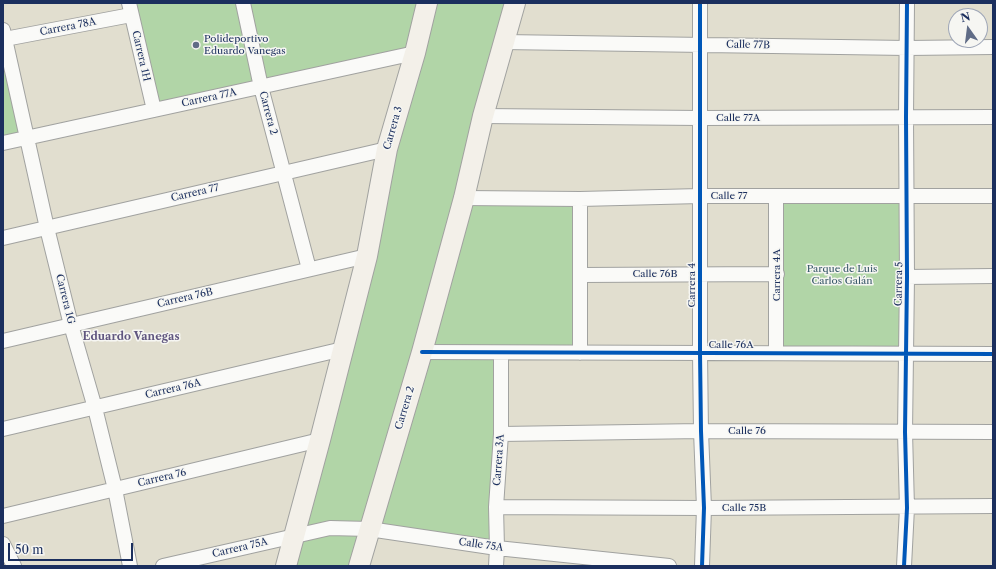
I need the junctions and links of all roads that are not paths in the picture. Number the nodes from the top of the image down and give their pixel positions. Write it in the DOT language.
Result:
graph roads {
  1 [pos="243,3"];
  2 [pos="427,3"];
  3 [pos="515,3"];
  4 [pos="700,3"];
  5 [pos="907,3"];
  6 [pos="130,9"];
  7 [pos="4,34"];
  8 [pos="503,42"];
  9 [pos="700,45"];
  10 [pos="993,47"];
  11 [pos="907,48"];
  12 [pos="415,53"];
  13 [pos="261,87"];
  14 [pos="154,110"];
  15 [pos="482,116"];
  16 [pos="906,117"];
  17 [pos="993,117"];
  18 [pos="700,118"];
  19 [pos="27,137"];
  20 [pos="3,142"];
  21 [pos="387,149"];
  22 [pos="283,173"];
  23 [pos="700,196"];
  24 [pos="776,196"];
  25 [pos="907,196"];
  26 [pos="993,196"];
  27 [pos="464,198"];
  28 [pos="580,199"];
  29 [pos="47,228"];
  30 [pos="3,238"];
  31 [pos="368,256"];
  32 [pos="309,269"];
  33 [pos="581,274"];
  34 [pos="700,274"];
  35 [pos="777,274"];
  36 [pos="993,276"];
  37 [pos="907,277"];
  38 [pos="71,325"];
  39 [pos="3,341"];
  40 [pos="343,349"];
  41 [pos="422,352"];
  42 [pos="501,353"];
  43 [pos="580,353"];
  44 [pos="700,353"];
  45 [pos="776,354"];
  46 [pos="906,354"];
  47 [pos="993,354"];
  48 [pos="96,408"];
  49 [pos="3,429"];
  50 [pos="701,431"];
  51 [pos="905,432"];
  52 [pos="993,432"];
  53 [pos="500,434"];
  54 [pos="320,440"];
  55 [pos="115,489"];
  56 [pos="496,506"];
  57 [pos="993,506"];
  58 [pos="704,508"];
  59 [pos="907,508"];
  60 [pos="3,516"];
  61 [pos="369,528"];
  62 [pos="294,535"];
  63 [pos="3,544"];
  64 [pos="497,548"];
  65 [pos="574,561"];
  66 [pos="14,566"];
  67 [pos="130,566"];
  68 [pos="163,566"];
  69 [pos="286,566"];
  70 [pos="358,566"];
  71 [pos="496,566"];
  72 [pos="669,566"];
  73 [pos="702,566"];
  74 [pos="904,566"];
  1 -- 13 [label="street, Carrera 2"];
  2 -- 12 [label="main road, Carrera 3"];
  3 -- 8 [label="main road"];
  4 -- 9 [label="street, Carrera 4"];
  5 -- 11 [label="street, Carrera 5"];
  6 -- 7 [label="street, Carrera 78A"];
  6 -- 14 [label="street, Carrera 1H"];
  7 -- 19 [label="street, Carrera 1G"];
  8 -- 9 [label="street, Calle 77B"];
  8 -- 15 [label="main road"];
  9 -- 11 [label="street, Calle 77B"];
  9 -- 18 [label="street, Carrera 4"];
  10 -- 11 [label="street, Calle 77B"];
  11 -- 16 [label="street, Carrera 5"];
  12 -- 13 [label="street, Carrera 77A"];
  12 -- 21 [label="main road, Carrera 3"];
  13 -- 14 [label="street, Carrera 77A"];
  13 -- 22 [label="street, Carrera 2"];
  14 -- 19 [label="street, Carrera 77A"];
  15 -- 18 [label="street, Calle 77A"];
  15 -- 27 [label="main road"];
  16 -- 17 [label="street, Calle 77A"];
  16 -- 18 [label="street, Calle 77A"];
  16 -- 25 [label="street, Carrera 5"];
  18 -- 23 [label="street, Carrera 4"];
  19 -- 20 [label="street, Carrera 77A"];
  19 -- 29 [label="street, Carrera 1G"];
  21 -- 22 [label="street, Carrera 77"];
  21 -- 31 [label="main road, Carrera 3"];
  22 -- 29 [label="street, Carrera 77"];
  22 -- 32 [label="street, Carrera 2"];
  23 -- 24 [label="street, Calle 77"];
  23 -- 28 [label="street, Calle 77"];
  23 -- 34 [label="street, Carrera 4"];
  24 -- 25 [label="street, Calle 77"];
  24 -- 35 [label="street, Carrera 4A"];
  25 -- 26 [label="street, Calle 77"];
  25 -- 37 [label="street, Carrera 5"];
  27 -- 28 [label="street, Calle 77"];
  27 -- 41 [label="main road, Carrera 2"];
  28 -- 33 [label="street"];
  29 -- 30 [label="street, Carrera 77"];
  29 -- 38 [label="street, Carrera 1G"];
  31 -- 32 [label="street, Carrera 76B"];
  31 -- 40 [label="main road"];
  32 -- 38 [label="street, Carrera 76B"];
  33 -- 34 [label="street, Calle 76B"];
  33 -- 43 [label="street"];
  34 -- 35 [label="street, Calle 76B"];
  34 -- 44 [label="street, Carrera 4"];
  35 -- 45 [label="street, Carrera 4A"];
  36 -- 37 [label="street"];
  37 -- 46 [label="street, Carrera 5"];
  38 -- 39 [label="street, Carrera 76B"];
  38 -- 48 [label="street, Carrera 1G"];
  40 -- 48 [label="street, Carrera 76A"];
  40 -- 54 [label="main road"];
  41 -- 42 [label="street, Calle 76A"];
  41 -- 61 [label="main road, Carrera 2"];
  42 -- 43 [label="street, Calle 76A"];
  42 -- 53 [label="street, Carrera 3A"];
  43 -- 44 [label="street, Calle 76A"];
  44 -- 45 [label="street, Calle 76A"];
  44 -- 50 [label="street, Carrera 4"];
  45 -- 46 [label="street, Calle 76A"];
  46 -- 47 [label="street, Calle 76A"];
  46 -- 51 [label="street, Carrera 5"];
  48 -- 49 [label="street, Carrera 76A"];
  48 -- 55 [label="street, Carrera 1G"];
  50 -- 51 [label="street, Calle 76"];
  50 -- 53 [label="street, Calle 76"];
  50 -- 58 [label="street, Carrera 4"];
  51 -- 52 [label="street, Calle 76"];
  51 -- 59 [label="street, Carrera 5"];
  53 -- 56 [label="street, Carrera 3A"];
  54 -- 55 [label="street, Carrera 76"];
  54 -- 62 [label="main road"];
  55 -- 60 [label="street, Carrera 76"];
  55 -- 67 [label="street, Carrera 1G"];
  56 -- 58 [label="street, Calle 75B"];
  56 -- 64 [label="street, Carrera 3A"];
  57 -- 59 [label="street, Calle 75B"];
  58 -- 59 [label="street, Calle 75B"];
  58 -- 73 [label="street, Carrera 4"];
  59 -- 74 [label="street, Carrera 5"];
  61 -- 62 [label="street, Calle 75A"];
  61 -- 64 [label="street, Calle 75A"];
  61 -- 70 [label="main road, Carrera 2"];
  62 -- 68 [label="street, Carrera 75A"];
  62 -- 69 [label="main road"];
  63 -- 66 [label="street"];
  64 -- 65 [label="street, Calle 75A"];
  64 -- 71 [label="street, Carrera 3A"];
  65 -- 72 [label="street, Calle 75A"];
}
